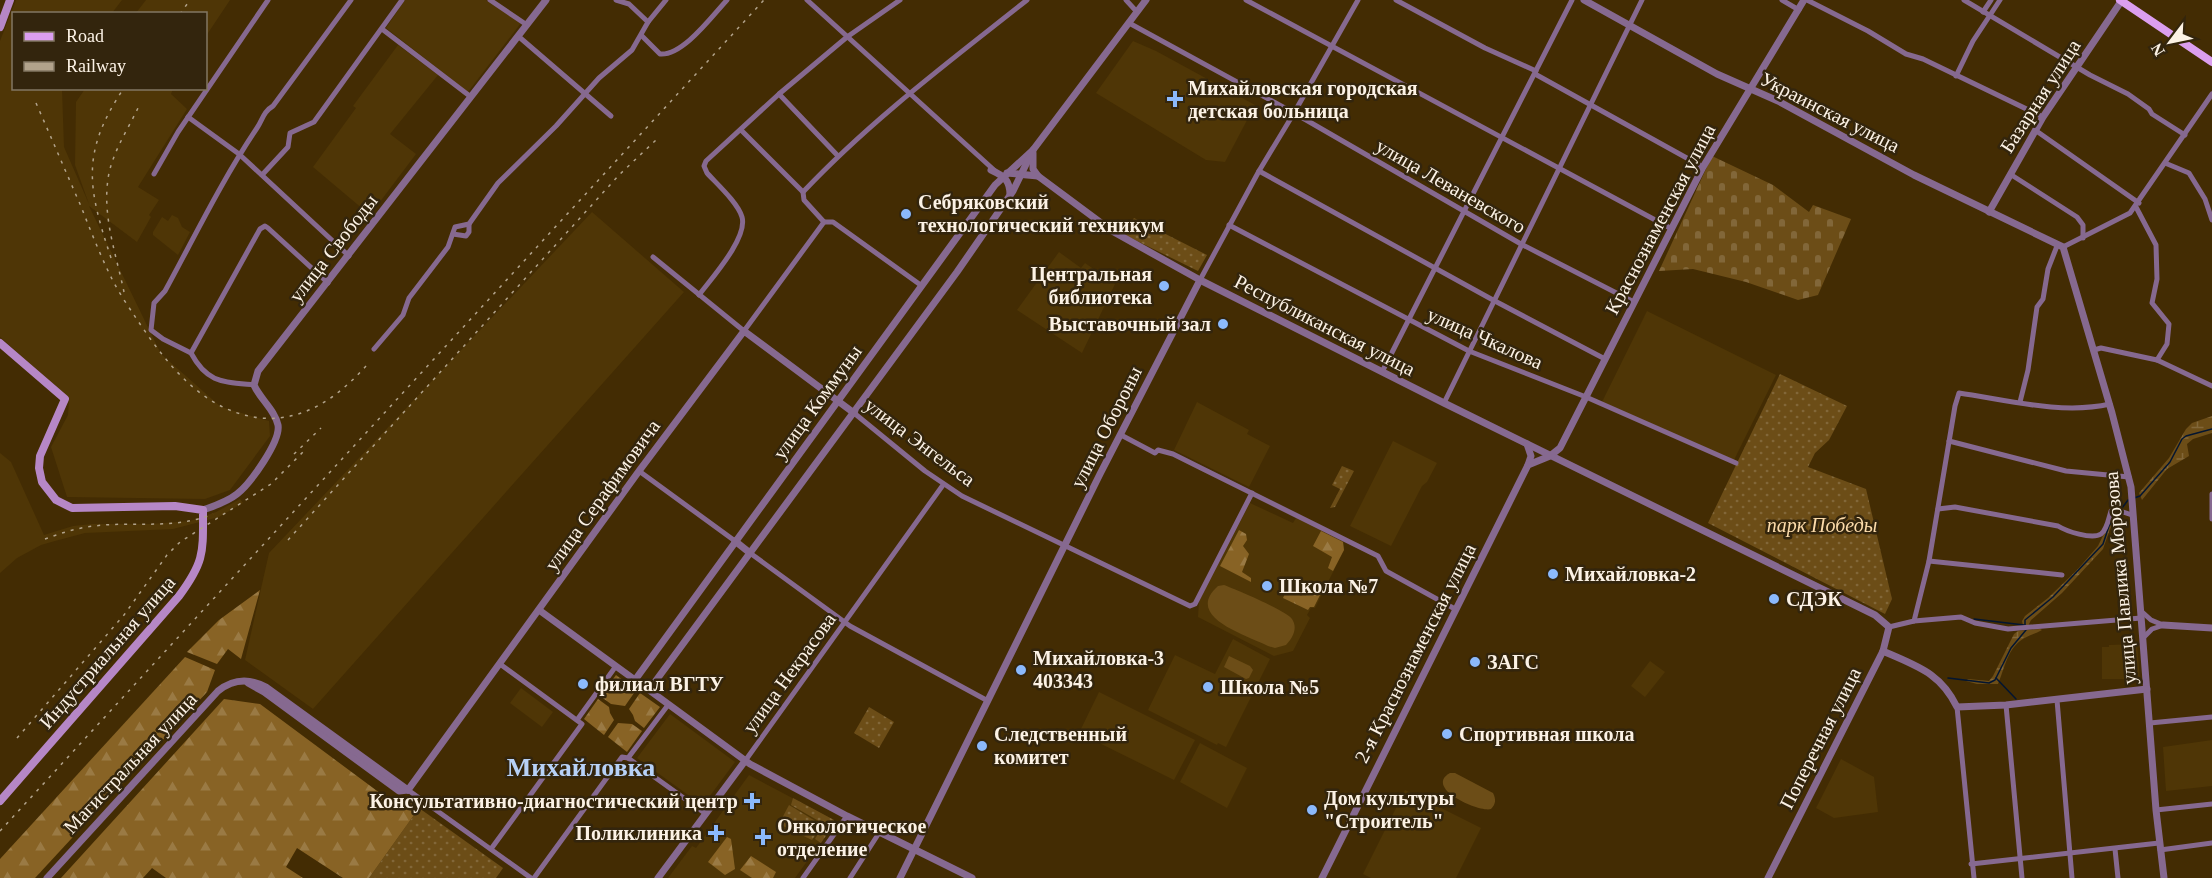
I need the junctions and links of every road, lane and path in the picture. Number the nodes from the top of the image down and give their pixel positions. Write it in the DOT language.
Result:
graph roads {
  1 [pos="10,0"];
  2 [pos="268,0"];
  3 [pos="351,0"];
  4 [pos="402,0"];
  5 [pos="490,0"];
  6 [pos="546,0"];
  7 [pos="616,0"];
  8 [pos="666,0"];
  9 [pos="727,0"];
  10 [pos="807,0"];
  11 [pos="821,0"];
  12 [pos="900,0"];
  13 [pos="1028,0"];
  14 [pos="1126,0"];
  15 [pos="1146,0"];
  16 [pos="1246,0"];
  17 [pos="1358,0"];
  18 [pos="1396,0"];
  19 [pos="1572,0"];
  20 [pos="1584,0"];
  21 [pos="1642,0"];
  22 [pos="1782,0"];
  23 [pos="1805,0"];
  24 [pos="1964,0"];
  25 [pos="1991,0"];
  26 [pos="2000,0"];
  27 [pos="2121,0"];
  28 [pos="814,7"];
  29 [pos="1798,10"];
  30 [pos="1137,12"];
  31 [pos="1986,14"];
  32 [pos="648,22"];
  33 [pos="1129,23"];
  34 [pos="1630,24"];
  35 [pos="527,25"];
  36 [pos="0,27"];
  37 [pos="382,29"];
  38 [pos="518,36"];
  39 [pos="642,36"];
  40 [pos="847,37"];
  41 [pos="1333,47"];
  42 [pos="2212,62"];
  43 [pos="2077,67"];
  44 [pos="1535,73"];
  45 [pos="1956,76"];
  46 [pos="207,89"];
  47 [pos="1750,89"];
  48 [pos="206,90"];
  49 [pos="585,93"];
  50 [pos="779,94"];
  51 [pos="909,94"];
  52 [pos="471,97"];
  53 [pos="2211,99"];
  54 [pos="1590,106"];
  55 [pos="1294,113"];
  56 [pos="611,116"];
  57 [pos="188,117"];
  58 [pos="2043,117"];
  59 [pos="741,130"];
  60 [pos="2035,130"];
  61 [pos="2185,135"];
  62 [pos="1503,138"];
  63 [pos="1033,150"];
  64 [pos="238,154"];
  65 [pos="838,156"];
  66 [pos="2165,163"];
  67 [pos="1703,167"];
  68 [pos="991,170"];
  69 [pos="1558,170"];
  70 [pos="1259,171"];
  71 [pos="154,174"];
  72 [pos="1020,174"];
  73 [pos="2010,174"];
  74 [pos="262,175"];
  75 [pos="1005,175"];
  76 [pos="1038,176"];
  77 [pos="995,185"];
  78 [pos="803,192"];
  79 [pos="1010,195"];
  80 [pos="2137,205"];
  81 [pos="1464,211"];
  82 [pos="1989,212"];
  83 [pos="2212,220"];
  84 [pos="824,222"];
  85 [pos="469,224"];
  86 [pos="1229,225"];
  87 [pos="1672,229"];
  88 [pos="453,234"];
  89 [pos="2084,238"];
  90 [pos="1521,244"];
  91 [pos="2060,247"];
  92 [pos="349,256"];
  93 [pos="653,257"];
  94 [pos="1436,268"];
  95 [pos="1200,280"];
  96 [pos="328,283"];
  97 [pos="922,286"];
  98 [pos="699,295"];
  99 [pos="1493,300"];
  100 [pos="1634,302"];
  101 [pos="1409,320"];
  102 [pos="744,331"];
  103 [pos="0,343"];
  104 [pos="374,349"];
  105 [pos="2094,350"];
  106 [pos="1469,351"];
  107 [pos="191,353"];
  108 [pos="1605,358"];
  109 [pos="2157,360"];
  110 [pos="1382,372"];
  111 [pos="254,386"];
  112 [pos="2212,386"];
  113 [pos="1586,397"];
  114 [pos="839,401"];
  115 [pos="2020,402"];
  116 [pos="1444,403"];
  117 [pos="2110,404"];
  118 [pos="854,413"];
  119 [pos="1120,435"];
  120 [pos="1949,441"];
  121 [pos="1527,444"];
  122 [pos="1560,448"];
  123 [pos="1550,456"];
  124 [pos="1564,463"];
  125 [pos="1736,463"];
  126 [pos="1528,465"];
  127 [pos="639,471"];
  128 [pos="2130,477"];
  129 [pos="943,485"];
  130 [pos="1252,493"];
  131 [pos="2212,494"];
  132 [pos="1938,509"];
  133 [pos="203,510"];
  134 [pos="2132,514"];
  135 [pos="2212,519"];
  136 [pos="735,541"];
  137 [pos="1065,546"];
  138 [pos="750,553"];
  139 [pos="1929,561"];
  140 [pos="2062,575"];
  141 [pos="1455,609"];
  142 [pos="539,610"];
  143 [pos="2141,614"];
  144 [pos="1914,621"];
  145 [pos="845,623"];
  146 [pos="2163,626"];
  147 [pos="1889,627"];
  148 [pos="2212,628"];
  149 [pos="2143,638"];
  150 [pos="1883,651"];
  151 [pos="500,664"];
  152 [pos="616,666"];
  153 [pos="2147,689"];
  154 [pos="2058,700"];
  155 [pos="988,701"];
  156 [pos="668,705"];
  157 [pos="2006,705"];
  158 [pos="1957,707"];
  159 [pos="2212,717"];
  160 [pos="577,720"];
  161 [pos="2150,723"];
  162 [pos="628,758"];
  163 [pos="745,761"];
  164 [pos="408,790"];
  165 [pos="0,801"];
  166 [pos="2212,804"];
  167 [pos="2156,810"];
  168 [pos="706,814"];
  169 [pos="847,816"];
  170 [pos="879,832"];
  171 [pos="2212,843"];
  172 [pos="2160,846"];
  173 [pos="491,849"];
  174 [pos="915,849"];
  175 [pos="2115,849"];
  176 [pos="2070,854"];
  177 [pos="2021,859"];
  178 [pos="1971,864"];
  179 [pos="47,878"];
  180 [pos="532,878"];
  181 [pos="658,878"];
  182 [pos="803,878"];
  183 [pos="850,878"];
  184 [pos="900,878"];
  185 [pos="972,878"];
  186 [pos="1322,878"];
  187 [pos="1768,878"];
  188 [pos="1974,878"];
  189 [pos="2022,878"];
  190 [pos="2072,878"];
  191 [pos="2118,878"];
  192 [pos="2163,878"];
  1 -- 36 [label="main road"];
  2 -- 46 [label="street"];
  3 -- 64 [label="street"];
  4 -- 37 [label="street"];
  5 -- 35 [label="street"];
  6 -- 35 [label="street, улица Свободы"];
  7 -- 32 [label="street"];
  8 -- 32 [label="street"];
  9 -- 39 [label="street"];
  10 -- 28 [label="street"];
  11 -- 28 [label="street"];
  12 -- 40 [label="street"];
  13 -- 51 [label="street"];
  14 -- 30 [label="street"];
  15 -- 30 [label="street, улица Коммуны"];
  16 -- 41 [label="street"];
  17 -- 41 [label="street, улица Обороны"];
  18 -- 44 [label="street"];
  19 -- 44 [label="street"];
  20 -- 34 [label="street, Украинская улица"];
  21 -- 34 [label="street"];
  22 -- 29 [label="street"];
  23 -- 29 [label="street, Краснознаменская улица"];
  23 -- 45 [label="street"];
  24 -- 31 [label="street"];
  25 -- 31 [label="street"];
  26 -- 31 [label="street"];
  27 -- 42 [label="main road"];
  27 -- 43 [label="street, Базарная улица"];
  28 -- 40 [label="street"];
  29 -- 47 [label="street, Краснознаменская улица"];
  30 -- 33 [label="street, улица Коммуны"];
  31 -- 43 [label="street"];
  31 -- 45 [label="street"];
  32 -- 39 [label="street"];
  33 -- 55 [label="street, улица Леваневского"];
  33 -- 63 [label="street, улица Коммуны"];
  34 -- 47 [label="street, Украинская улица"];
  34 -- 54 [label="street"];
  35 -- 38 [label="street, улица Свободы"];
  37 -- 52 [label="street"];
  37 -- 74 [label="street"];
  38 -- 49 [label="street"];
  38 -- 52 [label="street, улица Свободы"];
  39 -- 49 [label="street"];
  40 -- 50 [label="street"];
  40 -- 51 [label="street"];
  41 -- 55 [label="street, улица Обороны"];
  41 -- 62 [label="street"];
  43 -- 58 [label="street, Базарная улица"];
  43 -- 61 [label="street"];
  44 -- 54 [label="street"];
  44 -- 62 [label="street"];
  45 -- 58 [label="street"];
  47 -- 67 [label="street, Краснознаменская улица"];
  47 -- 82 [label="street, Украинская улица"];
  48 -- 57 [label="street"];
  49 -- 56 [label="street"];
  49 -- 85 [label="street"];
  50 -- 59 [label="street"];
  50 -- 65 [label="street"];
  51 -- 65 [label="street"];
  51 -- 68 [label="street"];
  52 -- 92 [label="street, улица Свободы"];
  53 -- 61 [label="street"];
  54 -- 67 [label="street"];
  54 -- 69 [label="street"];
  55 -- 70 [label="street, улица Обороны"];
  55 -- 81 [label="street, улица Леваневского"];
  57 -- 64 [label="street"];
  57 -- 71 [label="street"];
  58 -- 60 [label="street, Базарная улица"];
  59 -- 78 [label="street"];
  59 -- 98 [label="street"];
  60 -- 73 [label="street, Базарная улица"];
  60 -- 80 [label="street"];
  61 -- 66 [label="street"];
  62 -- 69 [label="street"];
  62 -- 81 [label="street"];
  63 -- 72 [label="street, улица Коммуны"];
  63 -- 75 [label="street, улица Коммуны"];
  63 -- 76 [label="street"];
  64 -- 74 [label="street"];
  64 -- 107 [label="street"];
  65 -- 78 [label="street"];
  66 -- 80 [label="street"];
  66 -- 83 [label="street"];
  67 -- 87 [label="street, Краснознаменская улица"];
  68 -- 75 [label="street"];
  68 -- 77 [label="street"];
  69 -- 87 [label="street"];
  69 -- 90 [label="street"];
  70 -- 86 [label="street, улица Обороны"];
  70 -- 94 [label="street"];
  72 -- 75 [label="street"];
  72 -- 76 [label="street"];
  72 -- 79 [label="street, улица Коммуны"];
  73 -- 82 [label="street, Базарная улица"];
  73 -- 89 [label="street"];
  74 -- 92 [label="street"];
  75 -- 77 [label="street, улица Коммуны"];
  75 -- 79 [label="street"];
  76 -- 95 [label="street, Республиканская улица"];
  77 -- 79 [label="street"];
  77 -- 97 [label="street, улица Коммуны"];
  78 -- 84 [label="street"];
  79 -- 118 [label="street, улица Коммуны"];
  80 -- 89 [label="street"];
  80 -- 109 [label="street"];
  81 -- 90 [label="street, улица Леваневского"];
  81 -- 94 [label="street"];
  82 -- 91 [label="street, Украинская улица"];
  84 -- 97 [label="street"];
  84 -- 102 [label="street, улица Серафимовича"];
  85 -- 88 [label="street"];
  85 -- 88 [label="street"];
  86 -- 95 [label="street, улица Обороны"];
  86 -- 101 [label="street, улица Чкалова"];
  87 -- 100 [label="street, Краснознаменская улица"];
  88 -- 104 [label="street"];
  89 -- 91 [label="street"];
  90 -- 99 [label="street"];
  90 -- 100 [label="street, улица Леваневского"];
  91 -- 105 [label="street, улица Павлика Морозова"];
  91 -- 115 [label="street"];
  92 -- 96 [label="street, улица Свободы"];
  93 -- 98 [label="street, улица Энгельса"];
  94 -- 99 [label="street"];
  94 -- 101 [label="street"];
  95 -- 110 [label="street, Республиканская улица"];
  95 -- 119 [label="street, улица Обороны"];
  96 -- 107 [label="street"];
  96 -- 111 [label="street, улица Свободы"];
  97 -- 114 [label="street, улица Коммуны"];
  98 -- 102 [label="street, улица Энгельса"];
  99 -- 106 [label="street"];
  99 -- 108 [label="street"];
  100 -- 108 [label="street, Краснознаменская улица"];
  101 -- 106 [label="street, улица Чкалова"];
  101 -- 110 [label="street"];
  102 -- 114 [label="street, улица Энгельса"];
  102 -- 127 [label="street, улица Серафимовича"];
  103 -- 133 [label="main road"];
  105 -- 109 [label="street"];
  105 -- 117 [label="street, улица Павлика Морозова"];
  106 -- 113 [label="street, улица Чкалова"];
  106 -- 116 [label="street"];
  107 -- 111 [label="street"];
  108 -- 113 [label="street, Краснознаменская улица"];
  109 -- 112 [label="street"];
  110 -- 116 [label="street, Республиканская улица"];
  111 -- 133 [label="street"];
  113 -- 122 [label="street, Краснознаменская улица"];
  113 -- 125 [label="street, улица Чкалова"];
  114 -- 118 [label="street, улица Энгельса"];
  114 -- 136 [label="street, улица Коммуны"];
  115 -- 117 [label="street"];
  115 -- 120 [label="street"];
  116 -- 121 [label="street, Республиканская улица"];
  117 -- 128 [label="street, улица Павлика Морозова"];
  118 -- 129 [label="street, улица Энгельса"];
  118 -- 138 [label="street, улица Коммуны"];
  119 -- 130 [label="street"];
  119 -- 137 [label="street, улица Обороны"];
  120 -- 128 [label="street"];
  120 -- 132 [label="street"];
  121 -- 123 [label="street, Республиканская улица"];
  121 -- 126 [label="street"];
  122 -- 123 [label="street, Краснознаменская улица"];
  122 -- 124 [label="street"];
  123 -- 124 [label="street, Республиканская улица"];
  123 -- 126 [label="street"];
  124 -- 147 [label="street, Республиканская улица"];
  126 -- 141 [label="street, 2-я Краснознаменская улица"];
  127 -- 136 [label="street"];
  127 -- 142 [label="street, улица Серафимовича"];
  128 -- 134 [label="street, улица Павлика Морозова"];
  129 -- 137 [label="street, улица Энгельса"];
  129 -- 145 [label="street, улица Некрасова"];
  130 -- 137 [label="street, улица Энгельса"];
  130 -- 141 [label="street"];
  131 -- 135 [label="street"];
  132 -- 134 [label="street"];
  132 -- 139 [label="street"];
  133 -- 165 [label="main road, Индустриальная улица"];
  134 -- 143 [label="street, улица Павлика Морозова"];
  136 -- 138 [label="street"];
  136 -- 152 [label="street, улица Коммуны"];
  137 -- 155 [label="street, улица Обороны"];
  138 -- 145 [label="street"];
  138 -- 156 [label="street, улица Коммуны"];
  139 -- 140 [label="street"];
  139 -- 144 [label="street"];
  141 -- 186 [label="street, 2-я Краснознаменская улица"];
  142 -- 151 [label="street, улица Серафимовича"];
  142 -- 152 [label="street"];
  143 -- 144 [label="street"];
  143 -- 146 [label="street"];
  143 -- 149 [label="street, улица Павлика Морозова"];
  144 -- 147 [label="street"];
  145 -- 155 [label="street"];
  145 -- 163 [label="street, улица Некрасова"];
  146 -- 148 [label="street"];
  146 -- 149 [label="street"];
  147 -- 150 [label="street, Поперечная улица"];
  149 -- 153 [label="street, улица Павлика Морозова"];
  150 -- 158 [label="street"];
  150 -- 187 [label="street, Поперечная улица"];
  151 -- 160 [label="street"];
  151 -- 164 [label="street, улица Серафимовича"];
  152 -- 160 [label="street"];
  153 -- 154 [label="street"];
  153 -- 161 [label="street, улица Павлика Морозова"];
  154 -- 157 [label="street"];
  154 -- 176 [label="street"];
  155 -- 174 [label="street, улица Обороны"];
  156 -- 162 [label="street"];
  156 -- 163 [label="street"];
  157 -- 158 [label="street"];
  157 -- 177 [label="street"];
  158 -- 178 [label="street"];
  159 -- 161 [label="street"];
  160 -- 173 [label="street"];
  161 -- 167 [label="street, улица Павлика Морозова"];
  162 -- 168 [label="street"];
  162 -- 180 [label="street"];
  163 -- 168 [label="street, улица Некрасова"];
  163 -- 169 [label="street"];
  164 -- 173 [label="street"];
  164 -- 179 [label="street, Магистральная улица"];
  166 -- 167 [label="street"];
  167 -- 172 [label="street, улица Павлика Морозова"];
  168 -- 181 [label="street, улица Некрасова"];
  169 -- 170 [label="street"];
  169 -- 182 [label="street"];
  170 -- 174 [label="street"];
  170 -- 183 [label="street"];
  171 -- 172 [label="street"];
  172 -- 175 [label="street"];
  172 -- 192 [label="street, улица Павлика Морозова"];
  173 -- 180 [label="street"];
  174 -- 184 [label="street, улица Обороны"];
  174 -- 185 [label="street"];
  175 -- 176 [label="street"];
  175 -- 191 [label="street"];
  176 -- 177 [label="street"];
  176 -- 190 [label="street"];
  177 -- 178 [label="street"];
  177 -- 189 [label="street"];
  178 -- 188 [label="street"];
}
